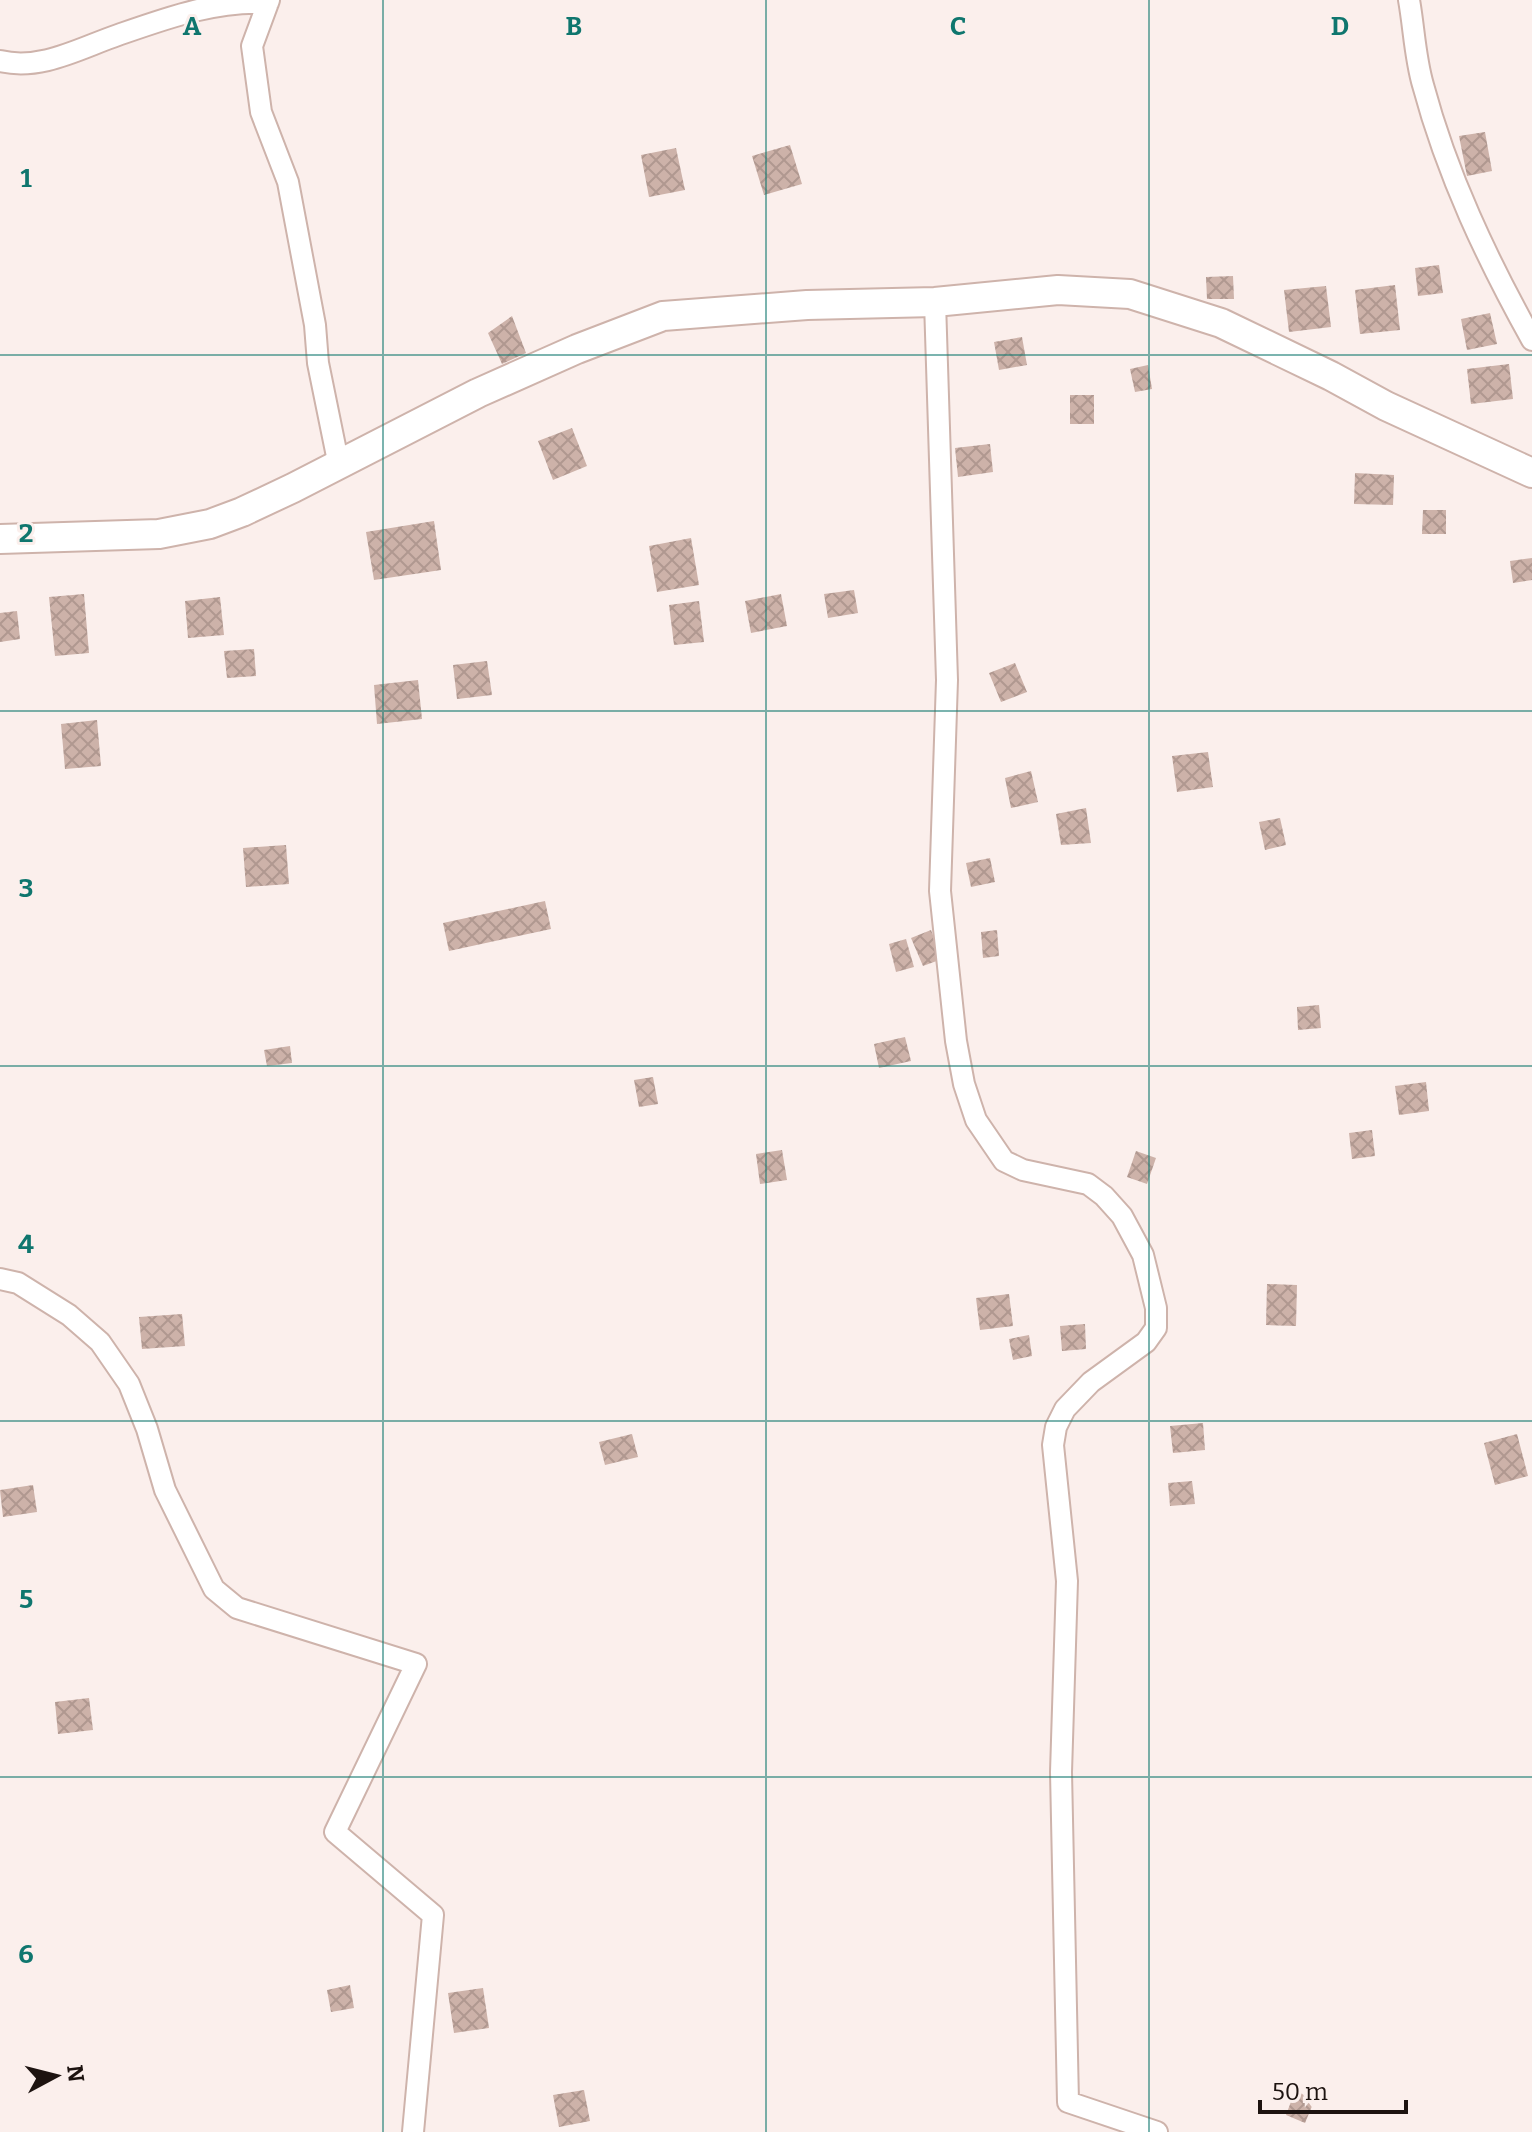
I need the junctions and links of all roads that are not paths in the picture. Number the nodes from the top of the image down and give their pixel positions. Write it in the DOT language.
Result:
graph roads {
  1 [pos="1409,0"];
  2 [pos="268,1"];
  3 [pos="0,61"];
  4 [pos="935,302"];
  5 [pos="1532,340"];
  6 [pos="339,466"];
  7 [pos="1532,473"];
  8 [pos="0,539"];
  9 [pos="0,1279"];
  10 [pos="413,2132"];
  11 [pos="1157,2132"];
  1 -- 5 [label="street"];
  2 -- 3 [label="street"];
  2 -- 6 [label="street"];
  4 -- 6 [label="main road"];
  4 -- 7 [label="main road"];
  4 -- 11 [label="street"];
  6 -- 8 [label="main road"];
  9 -- 10 [label="street"];
}
